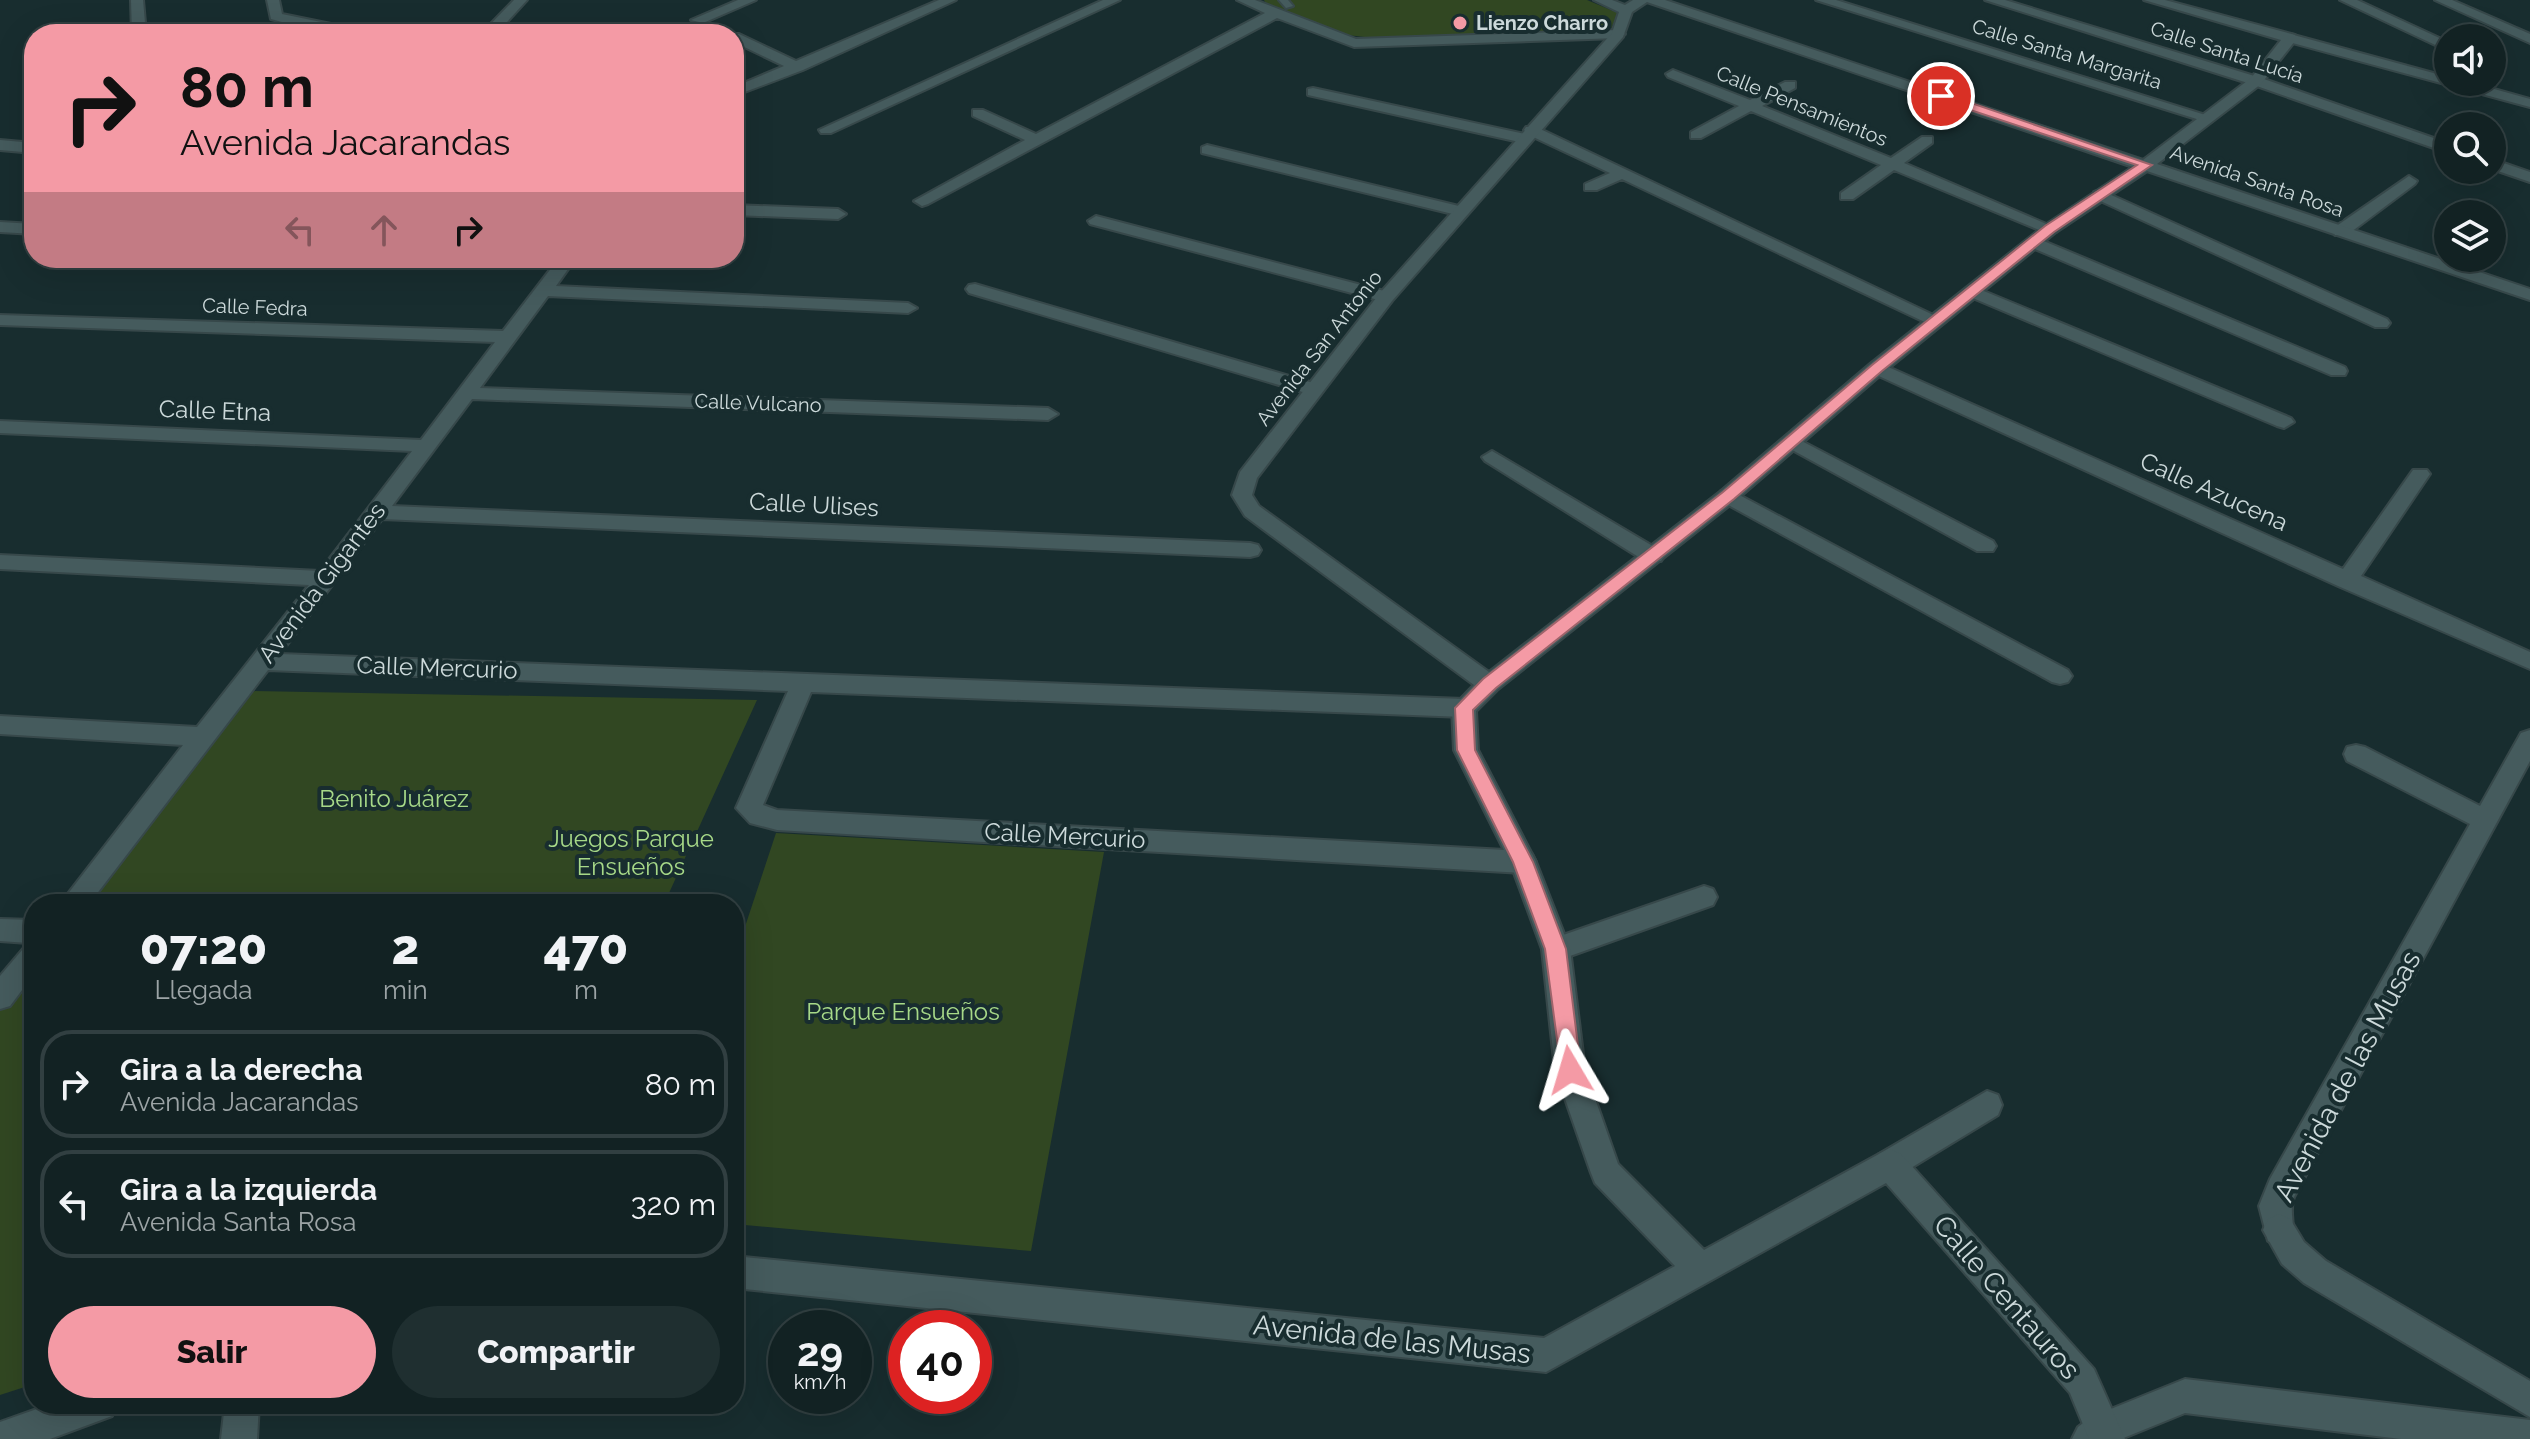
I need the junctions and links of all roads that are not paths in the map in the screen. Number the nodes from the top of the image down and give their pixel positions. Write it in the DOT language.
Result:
graph roads {
  1 [pos="137,0"];
  2 [pos="273,0"];
  3 [pos="521,0"];
  4 [pos="750,0"];
  5 [pos="950,0"];
  6 [pos="1114,0"];
  7 [pos="1243,0"];
  8 [pos="1600,0"];
  9 [pos="1652,0"];
  10 [pos="1822,0"];
  11 [pos="1991,0"];
  12 [pos="2150,0"];
  13 [pos="2346,0"];
  14 [pos="2441,0"];
  15 [pos="1634,5"];
  16 [pos="1283,6"];
  17 [pos="138,24"];
  18 [pos="307,24"];
  19 [pos="498,24"];
  20 [pos="707,24"];
  21 [pos="1618,34"];
  22 [pos="2290,38"];
  23 [pos="2530,39"];
  24 [pos="2434,41"];
  25 [pos="744,42"];
  26 [pos="798,67"];
  27 [pos="1673,74"];
  28 [pos="2434,77"];
  29 [pos="2256,81"];
  30 [pos="1790,85"];
  31 [pos="744,88"];
  32 [pos="1313,92"];
  33 [pos="2505,96"];
  34 [pos="2530,103"];
  35 [pos="1750,106"];
  36 [pos="978,113"];
  37 [pos="2208,118"];
  38 [pos="826,130"];
  39 [pos="1528,134"];
  40 [pos="1696,135"];
  41 [pos="1036,140"];
  42 [pos="1927,140"];
  43 [pos="2434,143"];
  44 [pos="0,145"];
  45 [pos="24,147"];
  46 [pos="1207,150"];
  47 [pos="1892,164"];
  48 [pos="2146,165"];
  49 [pos="2506,169"];
  50 [pos="1620,174"];
  51 [pos="2530,177"];
  52 [pos="2409,181"];
  53 [pos="1591,187"];
  54 [pos="2100,195"];
  55 [pos="1847,196"];
  56 [pos="922,201"];
  57 [pos="744,210"];
  58 [pos="1461,211"];
  59 [pos="838,214"];
  60 [pos="1096,221"];
  61 [pos="0,227"];
  62 [pos="24,228"];
  63 [pos="2050,229"];
  64 [pos="2341,231"];
  65 [pos="2034,242"];
  66 [pos="560,268"];
  67 [pos="975,289"];
  68 [pos="543,291"];
  69 [pos="1974,292"];
  70 [pos="2530,295"];
  71 [pos="1386,297"];
  72 [pos="908,308"];
  73 [pos="0,320"];
  74 [pos="1937,321"];
  75 [pos="2381,323"];
  76 [pos="509,337"];
  77 [pos="1877,368"];
  78 [pos="2338,371"];
  79 [pos="1313,389"];
  80 [pos="468,393"];
  81 [pos="1048,414"];
  82 [pos="2284,422"];
  83 [pos="0,427"];
  84 [pos="1792,442"];
  85 [pos="427,446"];
  86 [pos="1492,457"];
  87 [pos="2420,474"];
  88 [pos="1728,496"];
  89 [pos="377,512"];
  90 [pos="1985,546"];
  91 [pos="1250,550"];
  92 [pos="1653,556"];
  93 [pos="0,562"];
  94 [pos="326,579"];
  95 [pos="2346,581"];
  96 [pos="2530,661"];
  97 [pos="262,662"];
  98 [pos="2060,676"];
  99 [pos="804,681"];
  100 [pos="1489,684"];
  101 [pos="1464,708"];
  102 [pos="0,725"];
  103 [pos="204,737"];
  104 [pos="2530,739"];
  105 [pos="2356,754"];
  106 [pos="2485,820"];
  107 [pos="1523,862"];
  108 [pos="81,894"];
  109 [pos="1704,897"];
  110 [pos="0,930"];
  111 [pos="24,931"];
  112 [pos="1556,949"];
  113 [pos="24,966"];
  114 [pos="0,997"];
  115 [pos="1987,1105"];
  116 [pos="1890,1164"];
  117 [pos="1701,1269"];
  118 [pos="744,1273"];
  119 [pos="2530,1400"];
  120 [pos="72,1414"];
  121 [pos="241,1414"];
  122 [pos="2100,1436"];
  123 [pos="2530,1437"];
  124 [pos="1,1439"];
  125 [pos="239,1439"];
  1 -- 17 [label="street"];
  2 -- 18 [label="street"];
  3 -- 19 [label="street"];
  4 -- 20 [label="street"];
  5 -- 26 [label="street"];
  6 -- 38 [label="street"];
  7 -- 16 [label="street"];
  8 -- 15 [label="street"];
  9 -- 48 [label="street, Avenida Santa Rosa"];
  10 -- 37 [label="street, Calle Santa Margarita"];
  11 -- 29 [label="street, Calle Santa Lucía"];
  12 -- 22 [label="street"];
  13 -- 24 [label="street"];
  14 -- 23 [label="street"];
  15 -- 21 [label="street, Avenida San Antonio"];
  16 -- 21 [label="street"];
  16 -- 41 [label="street"];
  21 -- 39 [label="street, Avenida San Antonio"];
  22 -- 28 [label="street"];
  22 -- 29 [label="street"];
  25 -- 26 [label="street"];
  26 -- 31 [label="street"];
  27 -- 35 [label="street, Calle Pensamientos"];
  29 -- 37 [label="street"];
  29 -- 43 [label="street, Calle Santa Lucía"];
  30 -- 35 [label="street"];
  32 -- 39 [label="street"];
  33 -- 34 [label="street"];
  35 -- 40 [label="street"];
  35 -- 47 [label="street, Calle Pensamientos"];
  36 -- 41 [label="street"];
  37 -- 48 [label="street"];
  39 -- 50 [label="street"];
  39 -- 58 [label="street, Avenida San Antonio"];
  41 -- 56 [label="street"];
  42 -- 47 [label="street"];
  44 -- 45 [label="street"];
  46 -- 58 [label="street"];
  47 -- 55 [label="street"];
  47 -- 63 [label="street, Calle Pensamientos"];
  48 -- 54 [label="street"];
  48 -- 64 [label="street, Avenida Santa Rosa"];
  49 -- 51 [label="street"];
  50 -- 53 [label="street"];
  50 -- 74 [label="street"];
  52 -- 64 [label="street"];
  54 -- 63 [label="street"];
  54 -- 75 [label="street"];
  57 -- 59 [label="street"];
  58 -- 71 [label="street, Avenida San Antonio"];
  60 -- 71 [label="street"];
  61 -- 62 [label="street"];
  63 -- 65 [label="street"];
  64 -- 70 [label="street, Avenida Santa Rosa"];
  65 -- 69 [label="street"];
  65 -- 78 [label="street"];
  66 -- 68 [label="street, Avenida Gigantes"];
  67 -- 79 [label="street"];
  68 -- 72 [label="street"];
  68 -- 76 [label="street, Avenida Gigantes"];
  69 -- 74 [label="street"];
  69 -- 82 [label="street"];
  71 -- 79 [label="street, Avenida San Antonio"];
  73 -- 76 [label="street, Calle Fedra"];
  74 -- 77 [label="street"];
  76 -- 80 [label="street, Avenida Gigantes"];
  77 -- 84 [label="street"];
  77 -- 95 [label="street, Calle Azucena"];
  79 -- 100 [label="street, Avenida San Antonio"];
  80 -- 81 [label="street, Calle Vulcano"];
  80 -- 85 [label="street, Avenida Gigantes"];
  83 -- 85 [label="street, Calle Etna"];
  84 -- 88 [label="street"];
  84 -- 90 [label="street"];
  85 -- 89 [label="street, Avenida Gigantes"];
  86 -- 92 [label="street"];
  87 -- 95 [label="street"];
  88 -- 92 [label="street"];
  88 -- 98 [label="street"];
  89 -- 91 [label="street, Calle Ulises"];
  89 -- 94 [label="street, Avenida Gigantes"];
  92 -- 100 [label="street"];
  93 -- 94 [label="street"];
  94 -- 97 [label="street, Avenida Gigantes"];
  95 -- 96 [label="street, Calle Azucena"];
  97 -- 99 [label="street, Calle Mercurio"];
  97 -- 103 [label="street, Avenida Gigantes"];
  99 -- 101 [label="street, Calle Mercurio"];
  99 -- 107 [label="street, Calle Mercurio"];
  100 -- 101 [label="street"];
  101 -- 107 [label="street"];
  102 -- 103 [label="street"];
  103 -- 108 [label="street, Avenida Gigantes"];
  104 -- 106 [label="street, Avenida de las Musas"];
  105 -- 106 [label="street"];
  106 -- 119 [label="street, Avenida de las Musas"];
  107 -- 112 [label="street"];
  109 -- 112 [label="street"];
  110 -- 111 [label="street"];
  112 -- 117 [label="street"];
  113 -- 114 [label="street"];
  115 -- 116 [label="street, Avenida de las Musas"];
  116 -- 117 [label="street, Avenida de las Musas"];
  116 -- 122 [label="street, Calle Centauros"];
  117 -- 118 [label="street, Avenida de las Musas"];
  120 -- 124 [label="street"];
  121 -- 125 [label="street"];
  122 -- 123 [label="street"];
}
